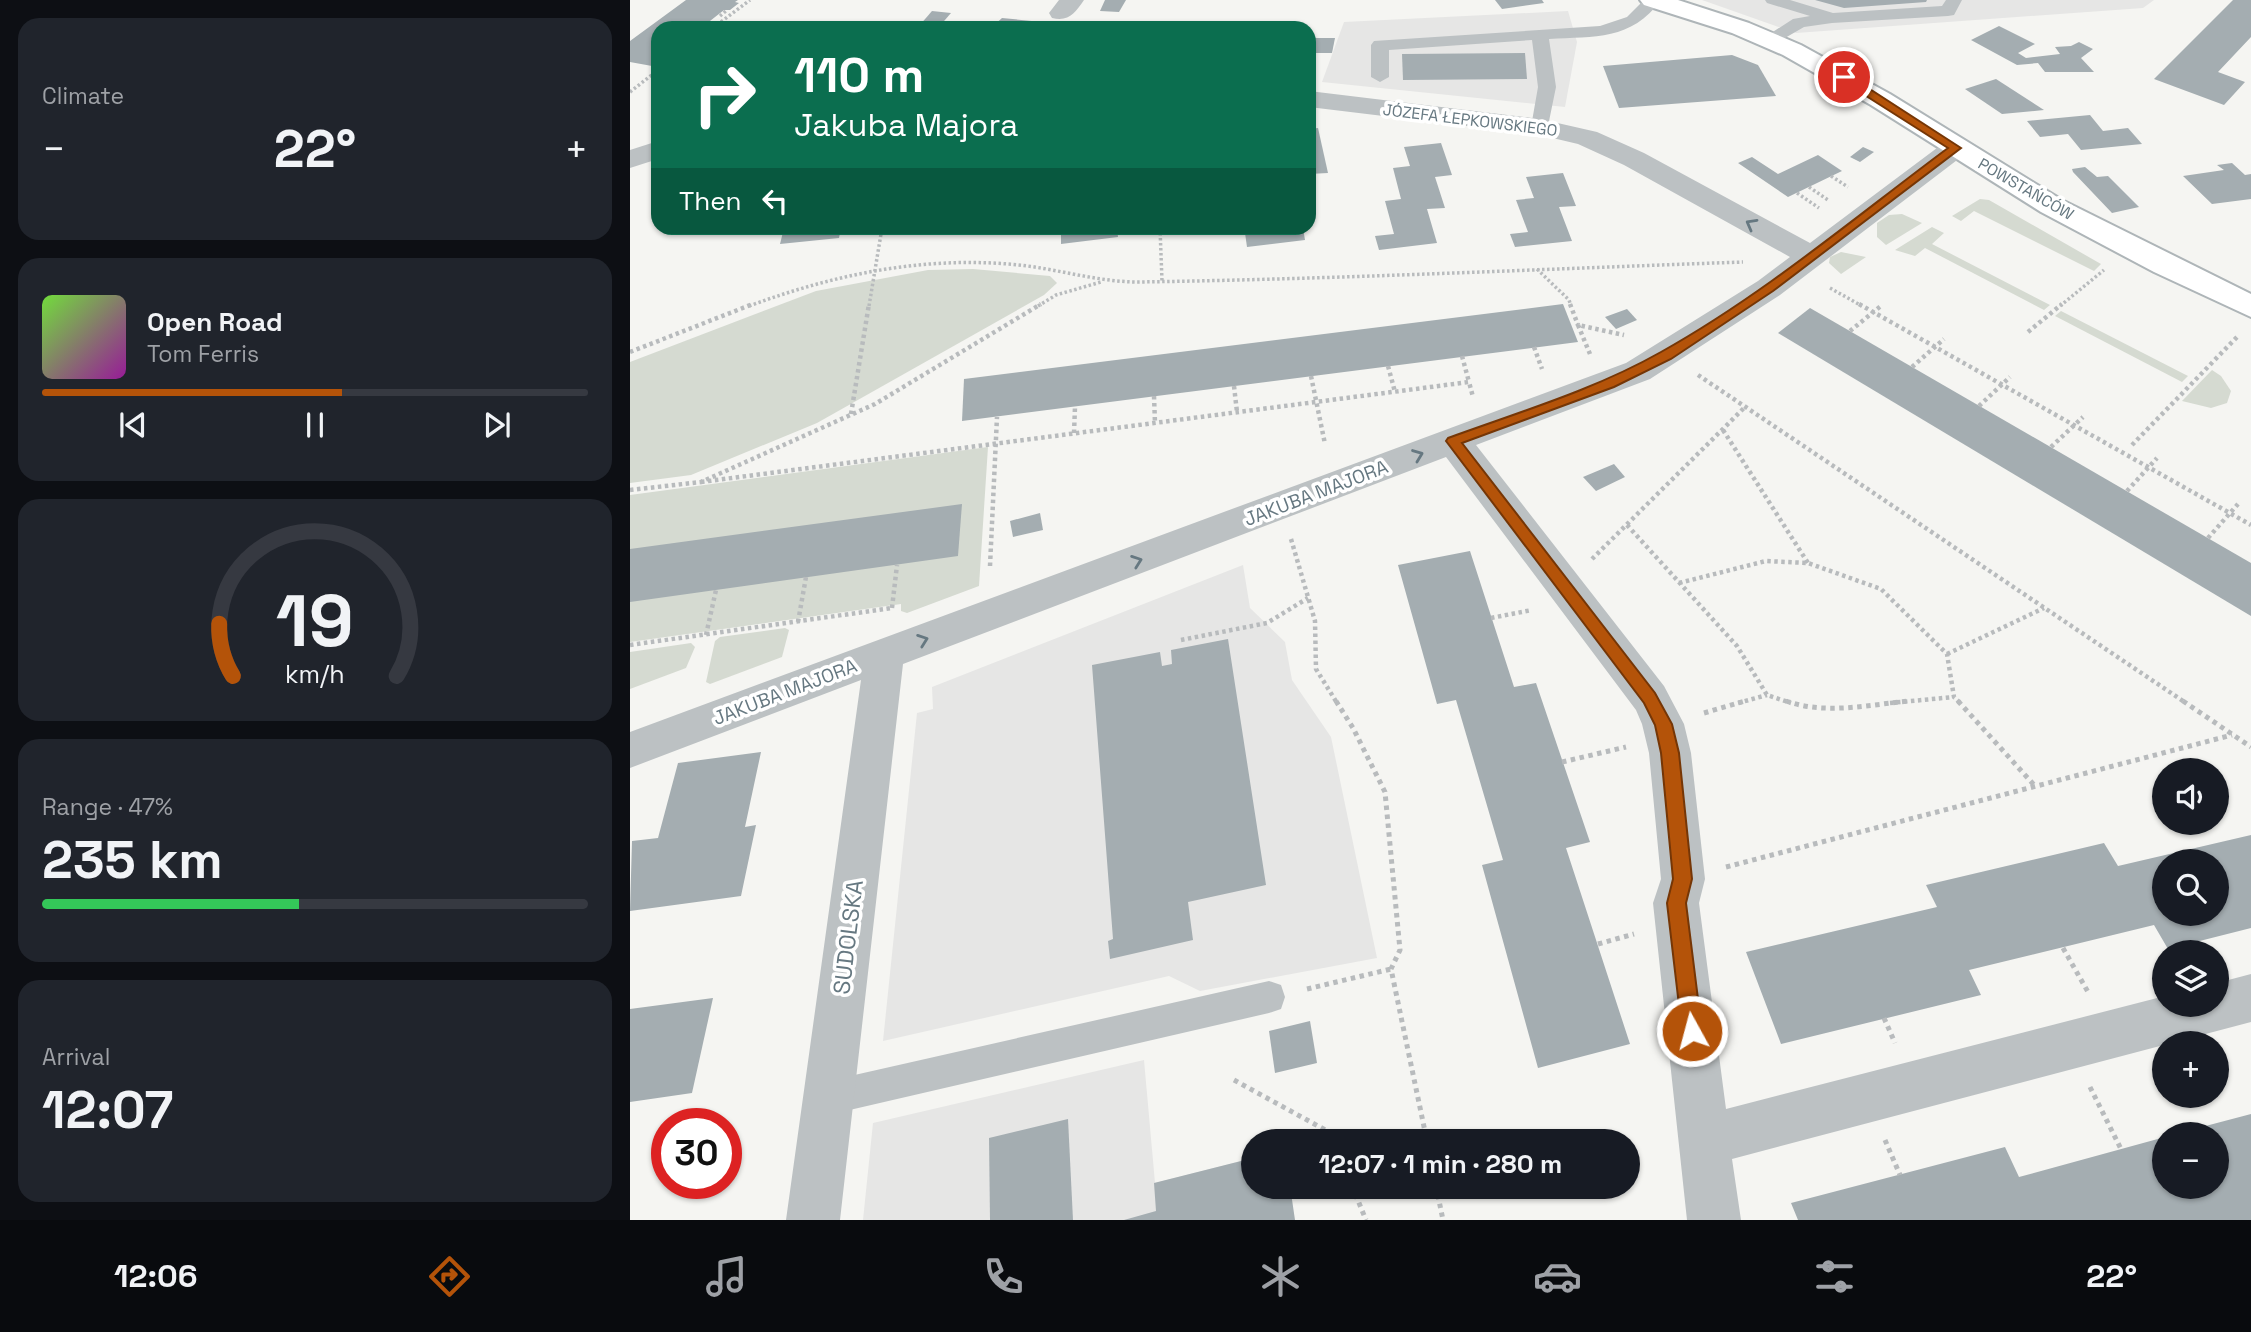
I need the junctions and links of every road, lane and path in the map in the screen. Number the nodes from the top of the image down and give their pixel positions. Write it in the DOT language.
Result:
graph roads {
  1 [pos="750,0"];
  2 [pos="1652,0"];
  3 [pos="1773,0"];
  4 [pos="1954,0"];
  5 [pos="727,10"];
  6 [pos="726,18"];
  7 [pos="1832,18"];
  8 [pos="722,21"];
  9 [pos="1540,36"];
  10 [pos="1771,41"];
  11 [pos="651,76"];
  12 [pos="1380,77"];
  13 [pos="630,92"];
  14 [pos="1316,100"];
  15 [pos="1541,127"];
  16 [pos="1955,148"];
  17 [pos="651,152"];
  18 [pos="630,160"];
  19 [pos="1831,176"];
  20 [pos="1809,187"];
  21 [pos="1849,187"];
  22 [pos="1797,193"];
  23 [pos="1830,202"];
  24 [pos="1821,209"];
  25 [pos="881,235"];
  26 [pos="1160,235"];
  27 [pos="1811,256"];
  28 [pos="1748,262"];
  29 [pos="2110,264"];
  30 [pos="877,269"];
  31 [pos="1537,269"];
  32 [pos="1162,281"];
  33 [pos="1104,282"];
  34 [pos="1830,288"];
  35 [pos="1882,305"];
  36 [pos="1873,312"];
  37 [pos="2247,319"];
  38 [pos="1578,325"];
  39 [pos="1850,331"];
  40 [pos="2028,332"];
  41 [pos="1626,336"];
  42 [pos="1944,339"];
  43 [pos="1936,346"];
  44 [pos="1534,347"];
  45 [pos="630,352"];
  46 [pos="1462,356"];
  47 [pos="1591,358"];
  48 [pos="1388,366"];
  49 [pos="1912,367"];
  50 [pos="1543,372"];
  51 [pos="1695,373"];
  52 [pos="1311,376"];
  53 [pos="2010,377"];
  54 [pos="1469,382"];
  55 [pos="2002,384"];
  56 [pos="1234,386"];
  57 [pos="1395,392"];
  58 [pos="1154,396"];
  59 [pos="1474,401"];
  60 [pos="1315,402"];
  61 [pos="1979,406"];
  62 [pos="1075,407"];
  63 [pos="1745,407"];
  64 [pos="1237,412"];
  65 [pos="851,415"];
  66 [pos="997,416"];
  67 [pos="2083,418"];
  68 [pos="1155,423"];
  69 [pos="2075,425"];
  70 [pos="1723,430"];
  71 [pos="1074,433"];
  72 [pos="1453,441"];
  73 [pos="996,442"];
  74 [pos="1325,444"];
  75 [pos="2132,444"];
  76 [pos="2051,447"];
  77 [pos="2157,458"];
  78 [pos="2149,467"];
  79 [pos="701,482"];
  80 [pos="630,491"];
  81 [pos="2127,491"];
  82 [pos="2238,504"];
  83 [pos="2230,513"];
  84 [pos="2251,524"];
  85 [pos="1627,525"];
  86 [pos="1287,528"];
  87 [pos="2208,538"];
  88 [pos="1588,563"];
  89 [pos="1808,563"];
  90 [pos="897,565"];
  91 [pos="990,566"];
  92 [pos="806,577"];
  93 [pos="1679,583"];
  94 [pos="716,590"];
  95 [pos="1308,598"];
  96 [pos="892,608"];
  97 [pos="2044,608"];
  98 [pos="1539,609"];
  99 [pos="1492,618"];
  100 [pos="798,622"];
  101 [pos="706,635"];
  102 [pos="888,636"];
  103 [pos="1181,639"];
  104 [pos="630,645"];
  105 [pos="1947,654"];
  106 [pos="1767,695"];
  107 [pos="1954,697"];
  108 [pos="1701,714"];
  109 [pos="2233,735"];
  110 [pos="1639,744"];
  111 [pos="2251,747"];
  112 [pos="630,750"];
  113 [pos="1562,762"];
  114 [pos="2035,786"];
  115 [pos="1683,879"];
  116 [pos="1647,931"];
  117 [pos="1598,944"];
  118 [pos="1391,969"];
  119 [pos="1269,998"];
  120 [pos="2251,998"];
  121 [pos="1234,1080"];
  122 [pos="2087,1082"];
  123 [pos="828,1098"];
  124 [pos="1324,1129"];
  125 [pos="1424,1129"];
  126 [pos="1882,1133"];
  127 [pos="1706,1140"];
  128 [pos="2121,1149"];
  129 [pos="1900,1175"];
  130 [pos="1357,1199"];
  131 [pos="1439,1199"];
  132 [pos="813,1220"];
  133 [pos="1366,1220"];
  134 [pos="1443,1220"];
  135 [pos="1714,1220"];
  1 -- 6 [label="path"];
  2 -- 9 [label="lane"];
  2 -- 10 [label="street, POWSTAŃCÓW"];
  3 -- 7 [label="lane"];
  4 -- 7 [label="lane"];
  5 -- 6 [label="path"];
  6 -- 8 [label="path"];
  7 -- 10 [label="lane"];
  9 -- 12 [label="lane"];
  9 -- 15 [label="lane"];
  10 -- 16 [label="street, POWSTAŃCÓW"];
  11 -- 13 [label="path"];
  14 -- 15 [label="street, JÓZEFA ŁEPKOWSKIEGO"];
  27 -- 15 [label="street, JÓZEFA ŁEPKOWSKIEGO, one-way"];
  16 -- 27 [label="street, JAKUBA MAJORA"];
  16 -- 37 [label="street, POWSTAŃCÓW"];
  17 -- 18 [label="street"];
  19 -- 21 [label="path"];
  20 -- 23 [label="path"];
  22 -- 24 [label="path"];
  25 -- 30 [label="path"];
  26 -- 32 [label="path"];
  27 -- 72 [label="street, JAKUBA MAJORA"];
  28 -- 31 [label="path"];
  29 -- 40 [label="path"];
  30 -- 33 [label="path"];
  30 -- 45 [label="path"];
  30 -- 65 [label="path"];
  31 -- 32 [label="path"];
  31 -- 38 [label="path"];
  32 -- 33 [label="path"];
  33 -- 65 [label="path"];
  34 -- 36 [label="path"];
  35 -- 36 [label="path"];
  36 -- 39 [label="path"];
  36 -- 43 [label="path"];
  37 -- 75 [label="path"];
  38 -- 41 [label="path"];
  38 -- 47 [label="path"];
  42 -- 43 [label="path"];
  43 -- 49 [label="path"];
  43 -- 55 [label="path"];
  44 -- 50 [label="path"];
  46 -- 54 [label="path"];
  48 -- 57 [label="path"];
  51 -- 63 [label="path"];
  52 -- 60 [label="path"];
  53 -- 55 [label="path"];
  54 -- 57 [label="path"];
  54 -- 59 [label="path"];
  55 -- 61 [label="path"];
  55 -- 69 [label="path"];
  56 -- 64 [label="path"];
  57 -- 60 [label="path"];
  58 -- 68 [label="path"];
  60 -- 64 [label="path"];
  60 -- 74 [label="path"];
  62 -- 71 [label="path"];
  63 -- 70 [label="path"];
  63 -- 97 [label="path"];
  64 -- 68 [label="path"];
  65 -- 79 [label="path"];
  66 -- 73 [label="path"];
  67 -- 69 [label="path"];
  68 -- 71 [label="path"];
  69 -- 76 [label="path"];
  69 -- 78 [label="path"];
  70 -- 85 [label="path"];
  70 -- 89 [label="path"];
  71 -- 73 [label="path"];
  102 -- 72 [label="street, JAKUBA MAJORA, one-way"];
  72 -- 115 [label="street"];
  73 -- 79 [label="path"];
  73 -- 91 [label="path"];
  77 -- 78 [label="path"];
  78 -- 81 [label="path"];
  78 -- 83 [label="path"];
  79 -- 80 [label="path"];
  82 -- 83 [label="path"];
  83 -- 84 [label="path"];
  83 -- 87 [label="path"];
  85 -- 88 [label="path"];
  85 -- 93 [label="path"];
  86 -- 95 [label="path"];
  89 -- 93 [label="path"];
  89 -- 105 [label="path"];
  90 -- 96 [label="path"];
  92 -- 100 [label="path"];
  93 -- 106 [label="path"];
  94 -- 101 [label="path"];
  95 -- 103 [label="path"];
  95 -- 118 [label="path"];
  96 -- 100 [label="path"];
  96 -- 102 [label="path"];
  97 -- 105 [label="path"];
  97 -- 109 [label="path"];
  98 -- 99 [label="path"];
  100 -- 101 [label="path"];
  101 -- 104 [label="path"];
  102 -- 112 [label="street, JAKUBA MAJORA"];
  102 -- 123 [label="street, SUDOLSKA"];
  105 -- 107 [label="path"];
  106 -- 107 [label="path"];
  106 -- 108 [label="path"];
  107 -- 114 [label="path"];
  109 -- 111 [label="path"];
  109 -- 114 [label="path"];
  110 -- 113 [label="path"];
  114 -- 115 [label="path"];
  115 -- 127 [label="street"];
  116 -- 117 [label="path"];
  118 -- 119 [label="path"];
  118 -- 125 [label="path"];
  119 -- 123 [label="lane"];
  120 -- 127 [label="street"];
  121 -- 124 [label="path"];
  122 -- 128 [label="path"];
  123 -- 132 [label="street, SUDOLSKA"];
  126 -- 129 [label="path"];
  127 -- 135 [label="street"];
  130 -- 133 [label="path"];
  131 -- 134 [label="path"];
}
